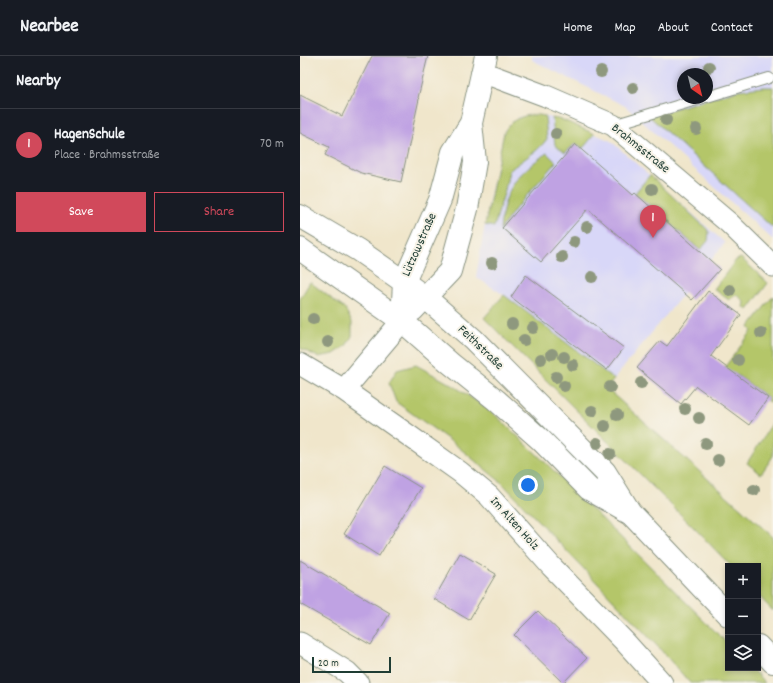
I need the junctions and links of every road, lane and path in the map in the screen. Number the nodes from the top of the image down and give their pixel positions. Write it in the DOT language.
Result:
graph roads {
  1 [pos="484,64"];
  2 [pos="769,78"];
  3 [pos="713,95"];
  4 [pos="683,104"];
  5 [pos="470,123"];
  6 [pos="613,125"];
  7 [pos="300,216"];
  8 [pos="300,249"];
  9 [pos="773,266"];
  10 [pos="404,282"];
  11 [pos="426,298"];
  12 [pos="402,321"];
  13 [pos="300,364"];
  14 [pos="344,390"];
  15 [pos="630,512"];
  16 [pos="725,612"];
  17 [pos="300,643"];
  18 [pos="761,649"];
  19 [pos="773,662"];
  20 [pos="358,683"];
  21 [pos="662,683"];
  1 -- 5 [label="main road, Lützowstraße"];
  1 -- 6 [label="street, Brahmsstraße"];
  2 -- 3 [label="lane"];
  4 -- 6 [label="lane"];
  5 -- 10 [label="main road, Lützowstraße"];
  5 -- 11 [label="main road, Lützowstraße"];
  6 -- 9 [label="street, Brahmsstraße"];
  7 -- 10 [label="main road, Feithstraße"];
  8 -- 12 [label="main road, Feithstraße"];
  10 -- 11 [label="main road, Feithstraße"];
  10 -- 12 [label="main road, Lützowstraße"];
  11 -- 12 [label="main road, Lützowstraße"];
  11 -- 15 [label="main road, Feithstraße"];
  12 -- 14 [label="street"];
  12 -- 15 [label="main road, Feithstraße"];
  13 -- 14 [label="street, Im Alten Holz"];
  14 -- 21 [label="street, Im Alten Holz"];
  15 -- 16 [label="main road, Feithstraße"];
  17 -- 20 [label="street"];
  18 -- 19 [label="main road"];
}
